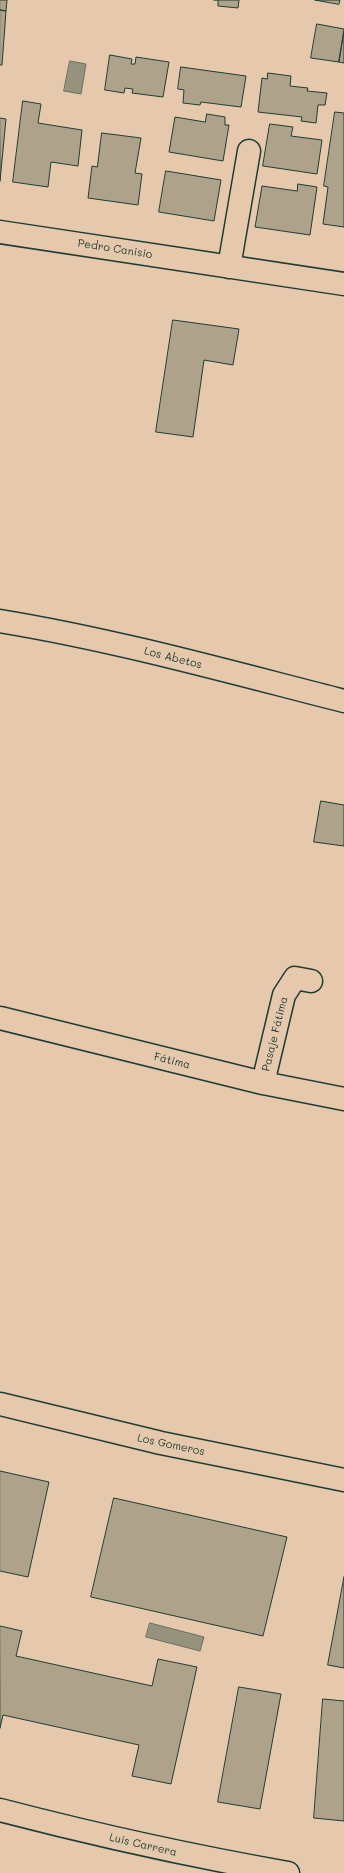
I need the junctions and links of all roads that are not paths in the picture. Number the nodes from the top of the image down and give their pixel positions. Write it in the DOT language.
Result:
graph roads {
  1 [pos="249,151"];
  2 [pos="0,232"];
  3 [pos="229,267"];
  4 [pos="344,284"];
  5 [pos="0,621"];
  6 [pos="344,701"];
  7 [pos="310,981"];
  8 [pos="0,1018"];
  9 [pos="263,1083"];
  10 [pos="344,1099"];
  11 [pos="0,1404"];
  12 [pos="344,1480"];
  13 [pos="0,1810"];
  14 [pos="288,1873"];
  1 -- 3 [label="street"];
  2 -- 3 [label="street, Pedro Canisio"];
  3 -- 4 [label="street, Pedro Canisio"];
  5 -- 6 [label="street, Los Abetos"];
  7 -- 9 [label="street, Pasaje Fátima"];
  8 -- 9 [label="street, Fátima"];
  9 -- 10 [label="street, Fátima"];
  11 -- 12 [label="street, Los Gomeros"];
  13 -- 14 [label="street, Luis Carrera"];
}
